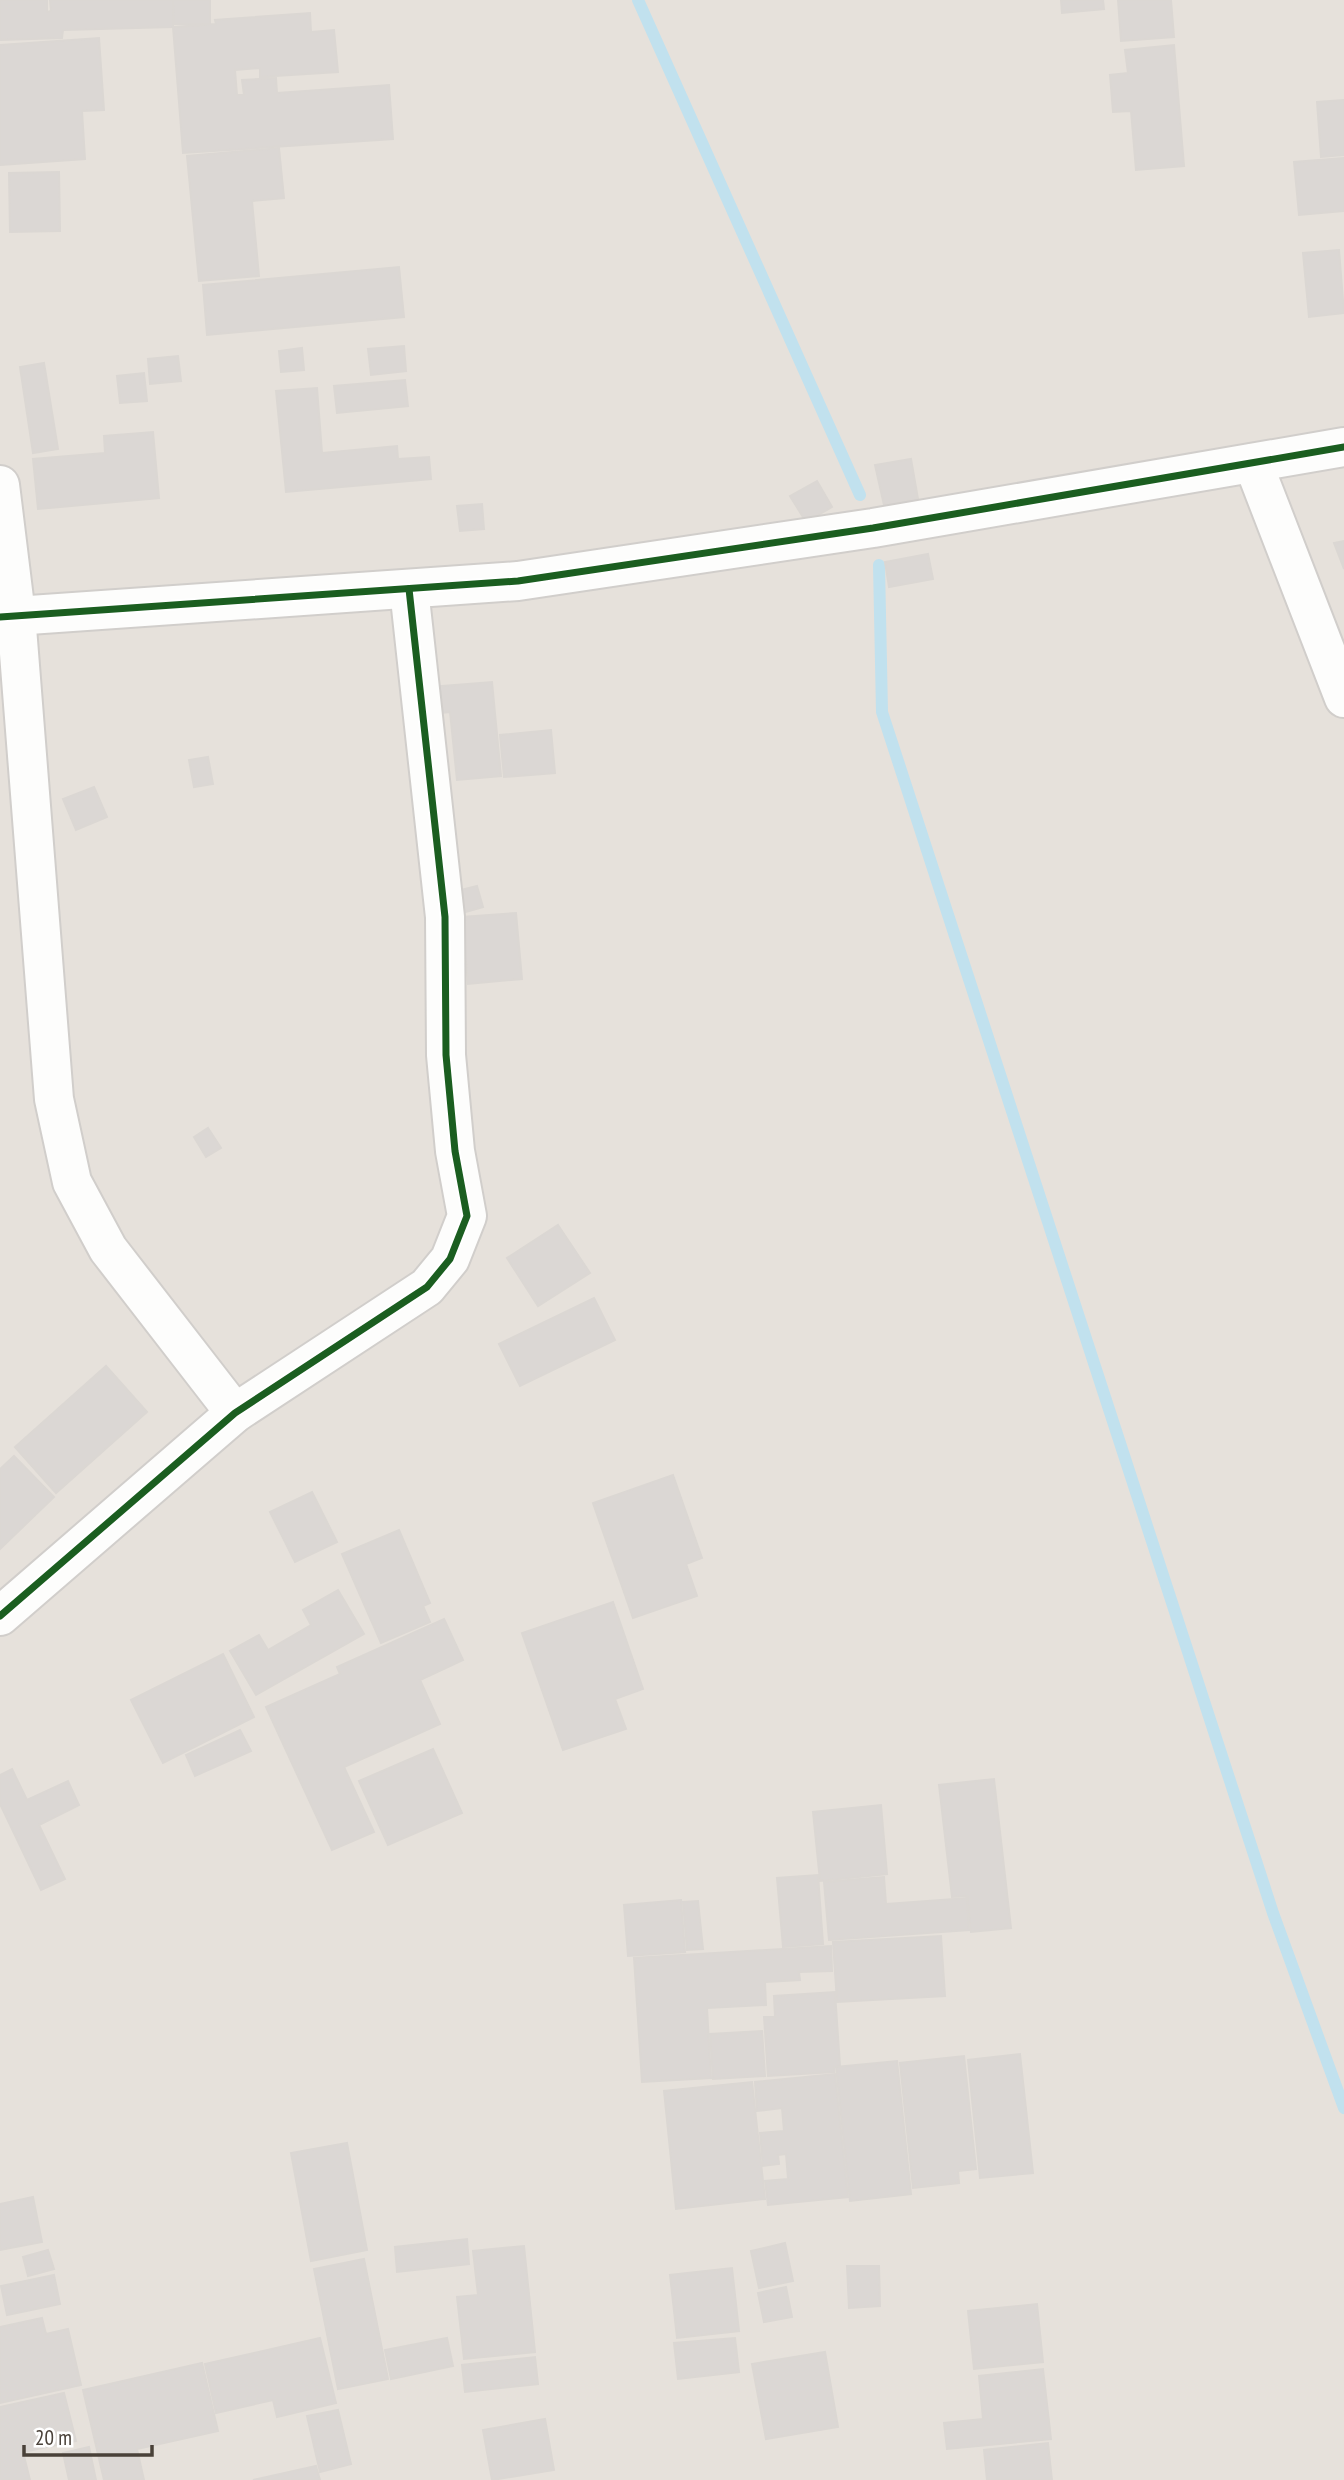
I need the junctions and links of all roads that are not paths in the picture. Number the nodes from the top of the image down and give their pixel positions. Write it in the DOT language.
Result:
graph roads {
  1 [pos="1344,447"];
  2 [pos="1253,463"];
  3 [pos="0,485"];
  4 [pos="409,589"];
  5 [pos="8,616"];
  6 [pos="1344,698"];
  7 [pos="235,1413"];
  8 [pos="0,1616"];
  1 -- 2 [label="street"];
  2 -- 4 [label="street"];
  2 -- 6 [label="street"];
  3 -- 5 [label="street"];
  4 -- 5 [label="street"];
  4 -- 7 [label="street"];
  5 -- 7 [label="street"];
  7 -- 8 [label="street"];
}
